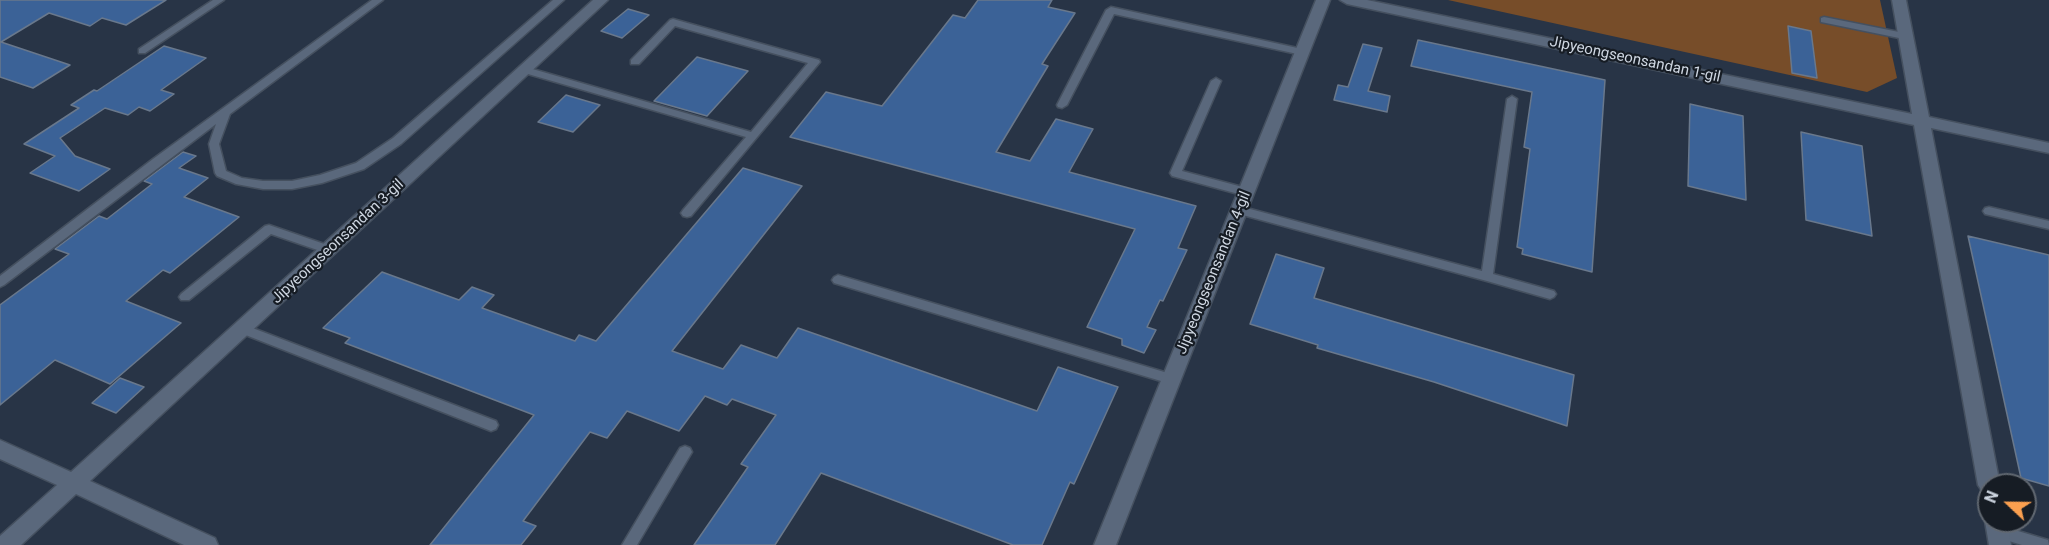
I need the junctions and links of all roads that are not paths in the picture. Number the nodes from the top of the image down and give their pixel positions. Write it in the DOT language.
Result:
graph roads {
  1 [pos="219,0"];
  2 [pos="378,0"];
  3 [pos="559,0"];
  4 [pos="601,0"];
  5 [pos="1323,0"];
  6 [pos="1347,0"];
  7 [pos="1899,0"];
  8 [pos="1824,20"];
  9 [pos="1904,36"];
  10 [pos="142,51"];
  11 [pos="1302,52"];
  12 [pos="635,62"];
  13 [pos="525,70"];
  14 [pos="1216,81"];
  15 [pos="1512,99"];
  16 [pos="1062,105"];
  17 [pos="225,112"];
  18 [pos="1923,120"];
  19 [pos="753,136"];
  20 [pos="2049,148"];
  21 [pos="1246,192"];
  22 [pos="1239,210"];
  23 [pos="1989,211"];
  24 [pos="687,213"];
  25 [pos="2049,225"];
  26 [pos="329,250"];
  27 [pos="1487,277"];
  28 [pos="838,280"];
  29 [pos="0,282"];
  30 [pos="1550,294"];
  31 [pos="185,297"];
  32 [pos="242,329"];
  33 [pos="1171,379"];
  34 [pos="490,425"];
  35 [pos="0,448"];
  36 [pos="685,452"];
  37 [pos="1987,473"];
  38 [pos="75,483"];
  39 [pos="2001,533"];
  40 [pos="6,545"];
  41 [pos="207,545"];
  42 [pos="629,545"];
  43 [pos="1105,545"];
  44 [pos="2043,545"];
  1 -- 10 [label="lane"];
  2 -- 17 [label="lane"];
  3 -- 17 [label="lane"];
  4 -- 13 [label="street, Jipyeongseonsandan 3-gil"];
  5 -- 11 [label="street, Jipyeongseonsandan 4-gil"];
  6 -- 18 [label="street, Jipyeongseonsandan 1-gil"];
  7 -- 9 [label="street"];
  8 -- 9 [label="lane"];
  9 -- 18 [label="street"];
  11 -- 16 [label="lane"];
  11 -- 21 [label="street, Jipyeongseonsandan 4-gil"];
  12 -- 19 [label="lane"];
  13 -- 19 [label="lane"];
  13 -- 26 [label="street, Jipyeongseonsandan 3-gil"];
  14 -- 21 [label="lane"];
  15 -- 27 [label="lane"];
  17 -- 29 [label="lane"];
  18 -- 20 [label="street, Jipyeongseonsandan 1-gil"];
  18 -- 37 [label="street"];
  19 -- 24 [label="lane"];
  21 -- 22 [label="street, Jipyeongseonsandan 4-gil"];
  22 -- 27 [label="lane"];
  22 -- 33 [label="street, Jipyeongseonsandan 4-gil"];
  23 -- 25 [label="lane"];
  26 -- 31 [label="lane"];
  26 -- 32 [label="street, Jipyeongseonsandan 3-gil"];
  27 -- 30 [label="lane"];
  28 -- 33 [label="lane"];
  32 -- 34 [label="lane"];
  32 -- 38 [label="street, Jipyeongseonsandan 3-gil"];
  33 -- 43 [label="street, Jipyeongseonsandan 4-gil"];
  35 -- 38 [label="street"];
  36 -- 42 [label="lane"];
  38 -- 40 [label="street, Jipyeongseonsandan 3-gil"];
  38 -- 41 [label="street"];
  39 -- 44 [label="lane"];
}
